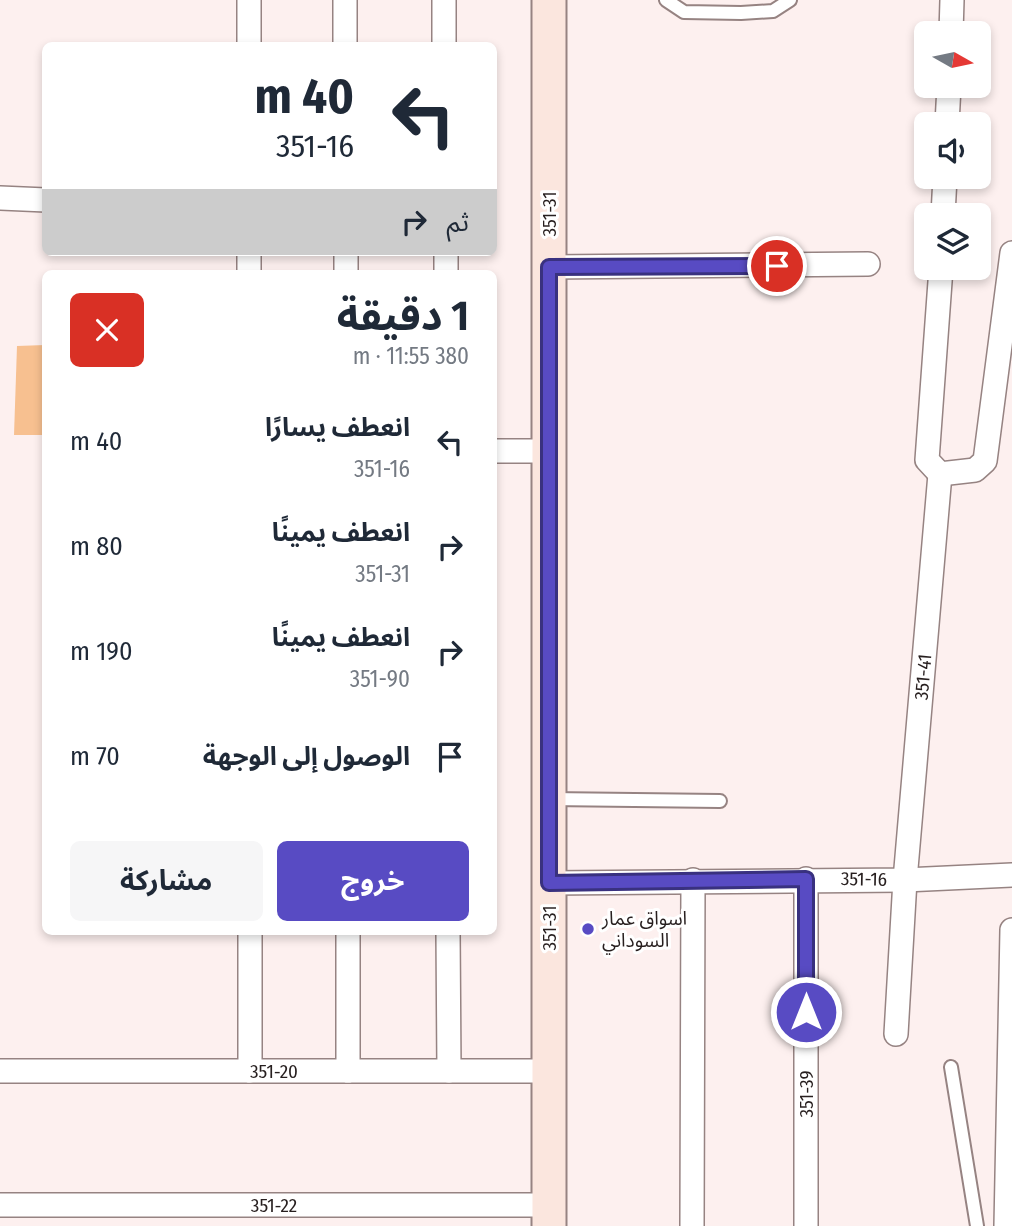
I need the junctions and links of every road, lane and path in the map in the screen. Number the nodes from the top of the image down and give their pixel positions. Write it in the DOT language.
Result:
graph roads {
  1 [pos="249,0"];
  2 [pos="345,0"];
  3 [pos="444,0"];
  4 [pos="549,0"];
  5 [pos="666,0"];
  6 [pos="790,0"];
  7 [pos="952,0"];
  8 [pos="951,21"];
  9 [pos="249,42"];
  10 [pos="345,42"];
  11 [pos="444,42"];
  12 [pos="0,198"];
  13 [pos="42,200"];
  14 [pos="1012,253"];
  15 [pos="868,264"];
  16 [pos="549,267"];
  17 [pos="940,280"];
  18 [pos="497,451"];
  19 [pos="549,451"];
  20 [pos="940,474"];
  21 [pos="549,799"];
  22 [pos="720,801"];
  23 [pos="1012,876"];
  24 [pos="806,879"];
  25 [pos="693,880"];
  26 [pos="905,880"];
  27 [pos="549,883"];
  28 [pos="1012,930"];
  29 [pos="250,935"];
  30 [pos="348,935"];
  31 [pos="449,935"];
  32 [pos="896,1034"];
  33 [pos="951,1067"];
  34 [pos="0,1071"];
  35 [pos="250,1071"];
  36 [pos="348,1071"];
  37 [pos="449,1071"];
  38 [pos="549,1071"];
  39 [pos="0,1205"];
  40 [pos="1008,1215"];
  41 [pos="549,1216"];
  42 [pos="692,1226"];
  43 [pos="806,1226"];
  44 [pos="977,1226"];
  1 -- 9 [label="street"];
  2 -- 10 [label="street"];
  3 -- 11 [label="street"];
  4 -- 16 [label="street, 351-31"];
  5 -- 6 [label="lane"];
  7 -- 8 [label="street"];
  12 -- 13 [label="street"];
  14 -- 20 [label="street"];
  15 -- 16 [label="street"];
  16 -- 19 [label="street, 351-31"];
  17 -- 20 [label="street"];
  18 -- 19 [label="street"];
  19 -- 21 [label="street, 351-31"];
  20 -- 26 [label="street, 351-41"];
  21 -- 22 [label="lane"];
  21 -- 27 [label="street, 351-31"];
  23 -- 26 [label="street, 351-16"];
  24 -- 25 [label="street, 351-16"];
  24 -- 26 [label="street, 351-16"];
  24 -- 43 [label="street, 351-39"];
  25 -- 27 [label="street, 351-16"];
  25 -- 42 [label="street"];
  26 -- 32 [label="street, 351-41"];
  27 -- 38 [label="street, 351-31"];
  28 -- 40 [label="street"];
  29 -- 35 [label="street"];
  30 -- 36 [label="street"];
  31 -- 37 [label="street"];
  33 -- 44 [label="lane"];
  34 -- 35 [label="street, 351-20"];
  35 -- 36 [label="street, 351-20"];
  36 -- 37 [label="street, 351-20"];
  37 -- 38 [label="street, 351-20"];
  38 -- 41 [label="street, 351-31"];
  39 -- 41 [label="street, 351-22"];
}
